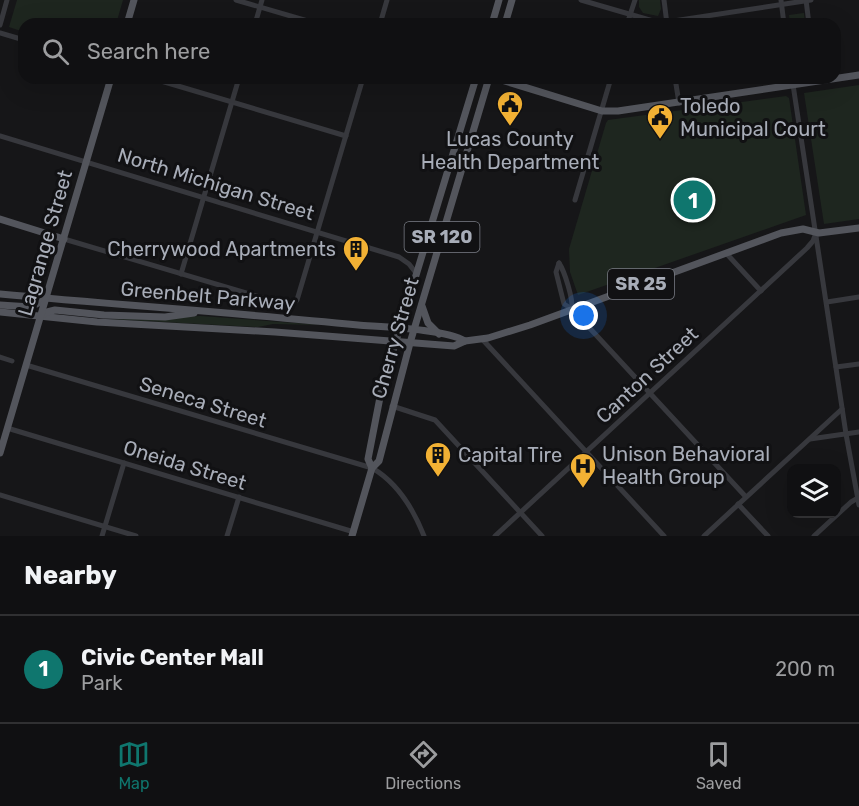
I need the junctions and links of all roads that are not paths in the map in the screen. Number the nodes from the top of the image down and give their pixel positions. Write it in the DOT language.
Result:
graph roads {
  1 [pos="7,0"];
  2 [pos="134,0"];
  3 [pos="236,0"];
  4 [pos="262,0"];
  5 [pos="387,0"];
  6 [pos="499,0"];
  7 [pos="512,0"];
  8 [pos="581,0"];
  9 [pos="634,0"];
  10 [pos="664,0"];
  11 [pos="806,0"];
  12 [pos="811,0"];
  13 [pos="781,2"];
  14 [pos="260,7"];
  15 [pos="630,15"];
  16 [pos="129,18"];
  17 [pos="257,18"];
  18 [pos="298,18"];
  19 [pos="382,18"];
  20 [pos="494,18"];
  21 [pos="507,18"];
  22 [pos="629,18"];
  23 [pos="640,18"];
  24 [pos="666,18"];
  25 [pos="694,18"];
  26 [pos="783,18"];
  27 [pos="808,18"];
  28 [pos="0,25"];
  29 [pos="0,33"];
  30 [pos="18,38"];
  31 [pos="859,75"];
  32 [pos="841,77"];
  33 [pos="109,84"];
  34 [pos="171,84"];
  35 [pos="237,84"];
  36 [pos="361,84"];
  37 [pos="474,84"];
  38 [pos="487,84"];
  39 [pos="514,84"];
  40 [pos="609,84"];
  41 [pos="676,84"];
  42 [pos="782,84"];
  43 [pos="793,84"];
  44 [pos="232,102"];
  45 [pos="679,103"];
  46 [pos="602,111"];
  47 [pos="0,136"];
  48 [pos="346,136"];
  49 [pos="86,162"];
  50 [pos="204,197"];
  51 [pos="575,200"];
  52 [pos="0,219"];
  53 [pos="859,228"];
  54 [pos="318,231"];
  55 [pos="816,233"];
  56 [pos="64,238"];
  57 [pos="726,253"];
  58 [pos="416,273"];
  59 [pos="181,274"];
  60 [pos="761,291"];
  61 [pos="0,294"];
  62 [pos="859,297"];
  63 [pos="46,299"];
  64 [pos="826,302"];
  65 [pos="0,305"];
  66 [pos="421,305"];
  67 [pos="572,309"];
  68 [pos="202,311"];
  69 [pos="0,312"];
  70 [pos="41,316"];
  71 [pos="399,329"];
  72 [pos="414,330"];
  73 [pos="439,334"];
  74 [pos="482,339"];
  75 [pos="465,341"];
  76 [pos="396,342"];
  77 [pos="410,343"];
  78 [pos="0,357"];
  79 [pos="12,361"];
  80 [pos="859,364"];
  81 [pos="26,365"];
  82 [pos="836,367"];
  83 [pos="650,393"];
  84 [pos="392,406"];
  85 [pos="842,409"];
  86 [pos="7,428"];
  87 [pos="859,432"];
  88 [pos="846,434"];
  89 [pos="809,439"];
  90 [pos="586,452"];
  91 [pos="0,453"];
  92 [pos="124,463"];
  93 [pos="372,468"];
  94 [pos="0,495"];
  95 [pos="239,497"];
  96 [pos="746,497"];
  97 [pos="858,501"];
  98 [pos="738,504"];
  99 [pos="520,513"];
  100 [pos="105,526"];
  101 [pos="353,534"];
  102 [pos="102,536"];
  103 [pos="136,536"];
  104 [pos="227,536"];
  105 [pos="424,536"];
  106 [pos="495,536"];
  107 [pos="542,536"];
  108 [pos="664,536"];
  109 [pos="704,536"];
  110 [pos="768,536"];
  111 [pos="814,536"];
  1 -- 28 [label="street"];
  2 -- 16 [label="main road"];
  3 -- 14 [label="street"];
  4 -- 14 [label="street"];
  5 -- 19 [label="street"];
  6 -- 20 [label="main road"];
  7 -- 21 [label="main road"];
  8 -- 15 [label="street"];
  9 -- 15 [label="street"];
  10 -- 24 [label="street"];
  11 -- 12 [label="street"];
  11 -- 13 [label="street"];
  11 -- 27 [label="street"];
  13 -- 25 [label="street"];
  13 -- 26 [label="street"];
  14 -- 17 [label="street"];
  14 -- 18 [label="street"];
  15 -- 22 [label="street"];
  15 -- 23 [label="street"];
  29 -- 30 [label="street"];
  31 -- 32 [label="main road"];
  33 -- 49 [label="main road, Lagrange Street"];
  34 -- 44 [label="street"];
  35 -- 44 [label="street"];
  36 -- 48 [label="street"];
  37 -- 58 [label="main road, Cherry Street"];
  38 -- 66 [label="main road, Cherry Street / SR 120"];
  39 -- 46 [label="main road"];
  40 -- 46 [label="street"];
  41 -- 45 [label="street"];
  42 -- 45 [label="main road"];
  43 -- 55 [label="street"];
  44 -- 48 [label="street"];
  44 -- 50 [label="street"];
  45 -- 46 [label="main road"];
  46 -- 51 [label="street"];
  47 -- 49 [label="street, North Michigan Street"];
  48 -- 54 [label="street"];
  49 -- 50 [label="street, North Michigan Street"];
  49 -- 56 [label="main road, Lagrange Street"];
  50 -- 54 [label="street, North Michigan Street"];
  50 -- 59 [label="street"];
  52 -- 56 [label="main road"];
  53 -- 55 [label="main road, SR 25"];
  54 -- 58 [label="street, North Michigan Street"];
  54 -- 59 [label="street"];
  55 -- 57 [label="main road, SR 25"];
  55 -- 60 [label="street, Canton Street"];
  55 -- 64 [label="street"];
  56 -- 59 [label="street"];
  56 -- 63 [label="main road, Lagrange Street"];
  57 -- 60 [label="street"];
  57 -- 67 [label="main road, SR 25"];
  58 -- 71 [label="main road, Cherry Street"];
  60 -- 83 [label="street, Canton Street"];
  61 -- 63 [label="main road, Greenbelt Parkway"];
  62 -- 64 [label="street"];
  63 -- 65 [label="main road"];
  63 -- 68 [label="main road, Greenbelt Parkway"];
  63 -- 70 [label="main road, Lagrange Street"];
  64 -- 82 [label="street"];
  66 -- 72 [label="main road, Cherry Street / SR 120"];
  66 -- 73 [label="main road"];
  67 -- 67 [label="street"];
  67 -- 74 [label="main road, SR 25"];
  67 -- 83 [label="street"];
  68 -- 70 [label="main road"];
  68 -- 71 [label="main road, Greenbelt Parkway"];
  69 -- 70 [label="main road, Greenbelt Parkway / SR 25"];
  70 -- 76 [label="main road, Greenbelt Parkway / SR 25"];
  70 -- 81 [label="main road, Lagrange Street"];
  71 -- 72 [label="main road, Greenbelt Parkway"];
  71 -- 76 [label="main road, Cherry Street / SR 120"];
  72 -- 73 [label="main road, Greenbelt Parkway"];
  72 -- 77 [label="main road, Cherry Street / SR 120"];
  73 -- 75 [label="main road, Greenbelt Parkway"];
  74 -- 75 [label="main road, SR 25"];
  74 -- 90 [label="street"];
  75 -- 77 [label="main road, SR 25"];
  76 -- 77 [label="main road, Greenbelt Parkway / SR 25"];
  76 -- 93 [label="main road, Cherry Street / SR 120"];
  77 -- 84 [label="main road, Cherry Street / SR 120"];
  78 -- 79 [label="street"];
  80 -- 82 [label="street"];
  81 -- 86 [label="main road, Lagrange Street"];
  81 -- 93 [label="street, Seneca Street"];
  82 -- 85 [label="street"];
  83 -- 90 [label="street, Canton Street"];
  83 -- 96 [label="street"];
  84 -- 93 [label="main road, Cherry Street / SR 120"];
  84 -- 99 [label="street"];
  85 -- 88 [label="street"];
  85 -- 89 [label="street"];
  86 -- 91 [label="main road, Lagrange Street"];
  86 -- 92 [label="street, Oneida Street"];
  87 -- 88 [label="street"];
  88 -- 89 [label="street"];
  88 -- 97 [label="street"];
  89 -- 96 [label="street"];
  90 -- 99 [label="street, Canton Street"];
  90 -- 108 [label="street"];
  92 -- 95 [label="street, Oneida Street"];
  92 -- 100 [label="street"];
  93 -- 101 [label="main road, Cherry Street / SR 120"];
  93 -- 105 [label="street"];
  94 -- 100 [label="street"];
  95 -- 101 [label="street, Oneida Street"];
  95 -- 104 [label="street"];
  96 -- 98 [label="street"];
  97 -- 111 [label="street"];
  98 -- 109 [label="street"];
  98 -- 110 [label="street"];
  99 -- 106 [label="street, Canton Street"];
  99 -- 107 [label="street"];
  100 -- 102 [label="street"];
  100 -- 103 [label="street"];
}
